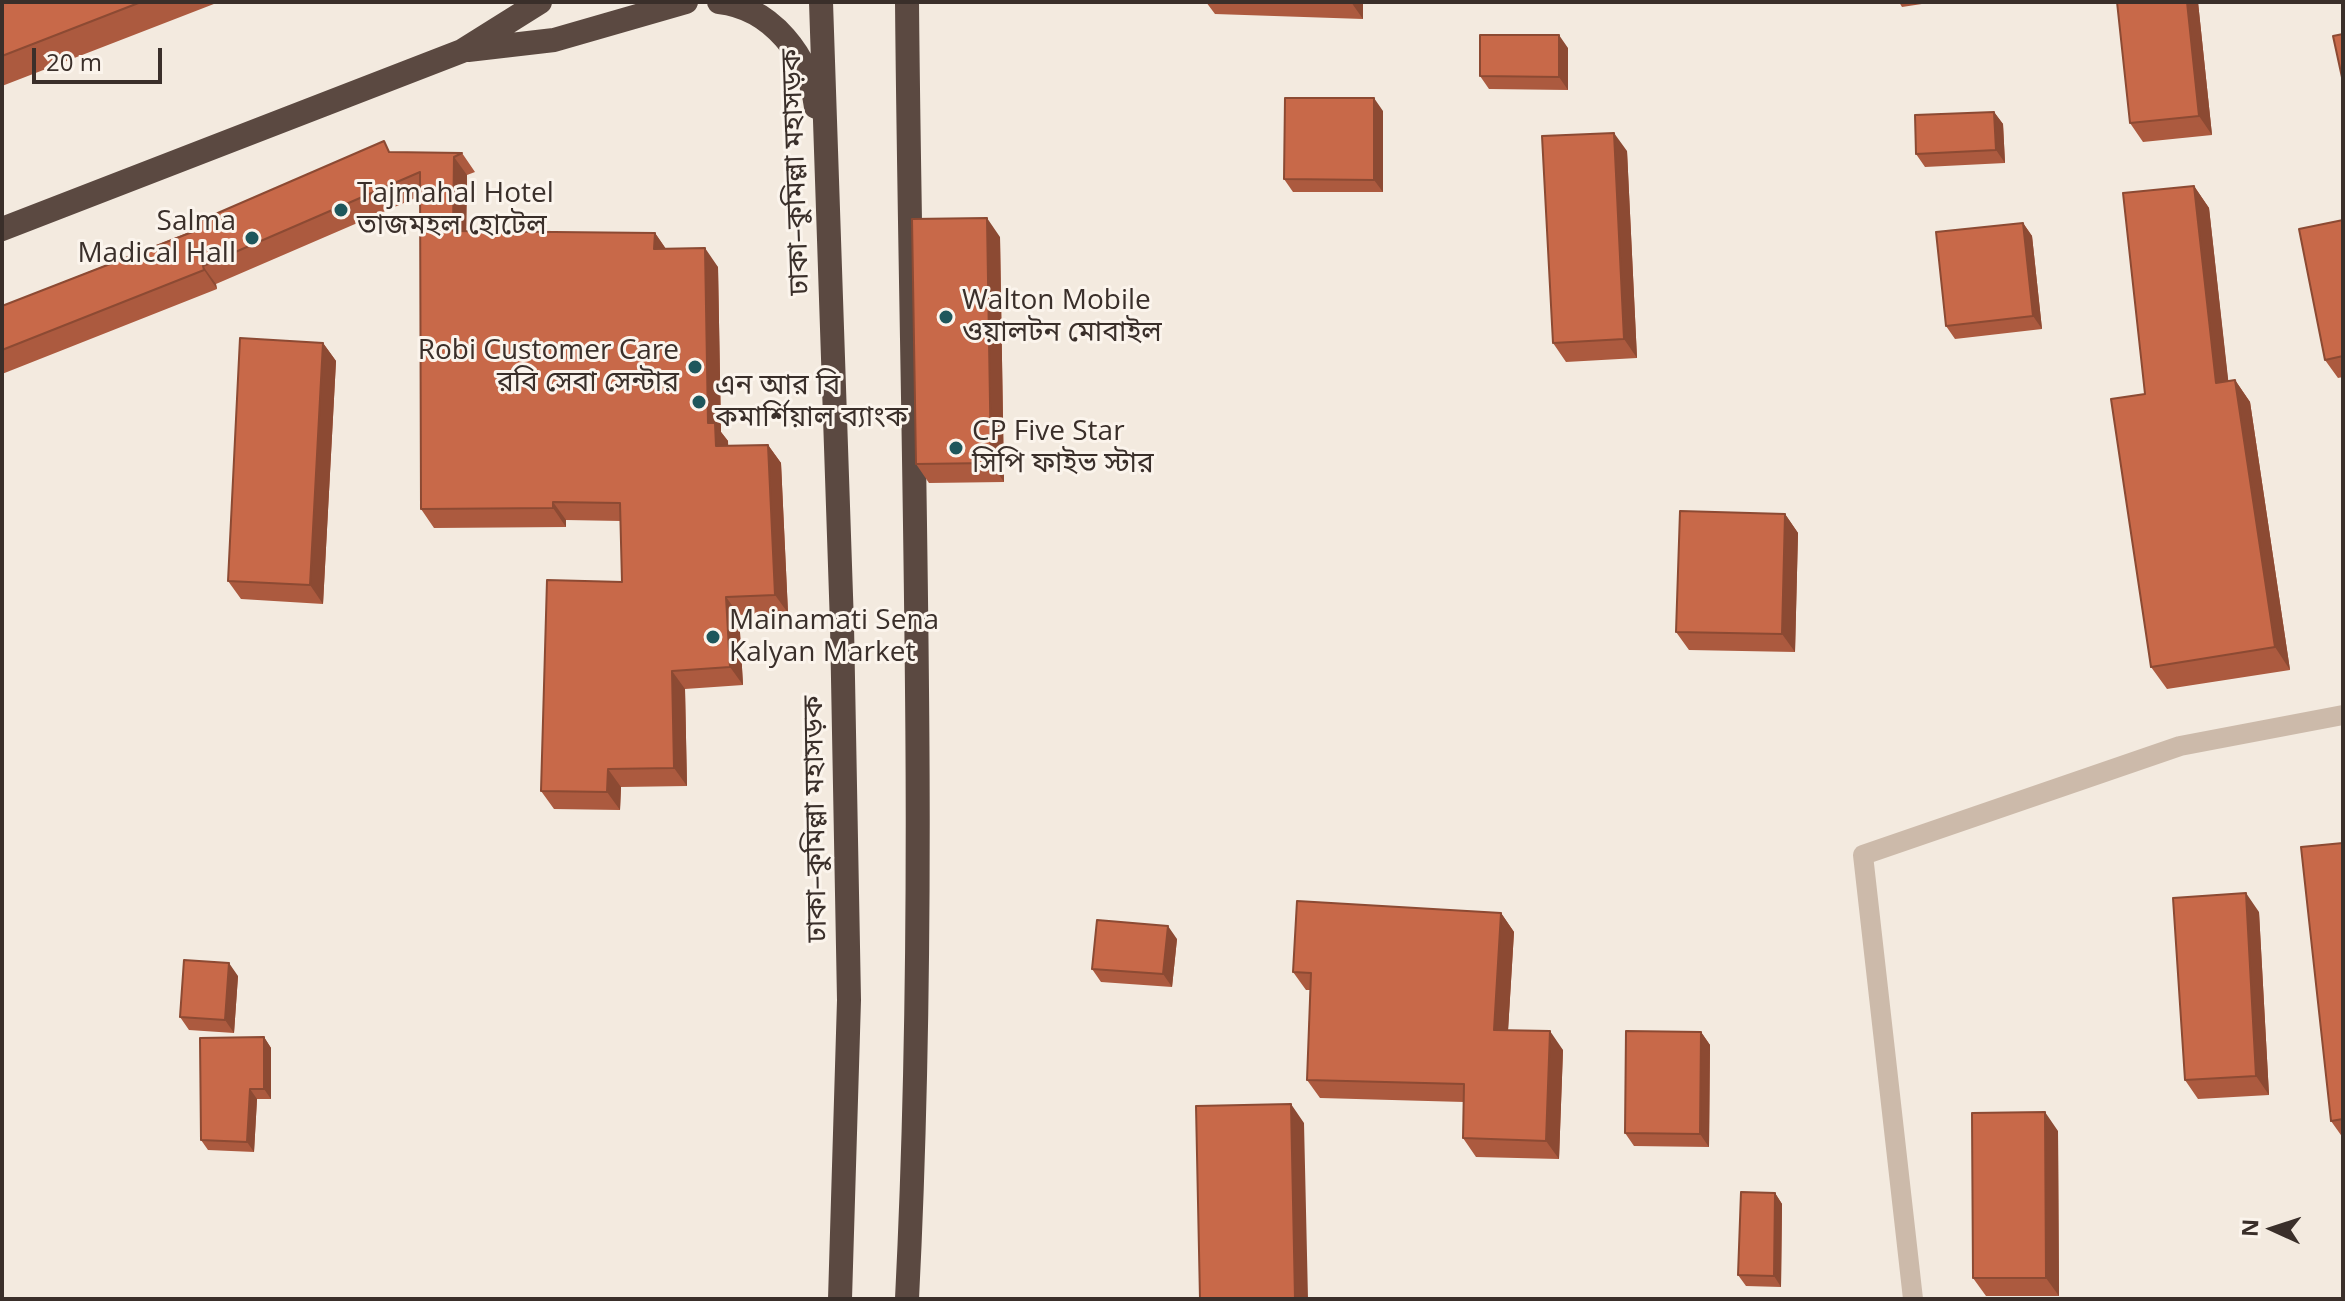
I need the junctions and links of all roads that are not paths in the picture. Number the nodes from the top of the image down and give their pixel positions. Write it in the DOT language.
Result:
graph roads {
  1 [pos="540,2"];
  2 [pos="686,2"];
  3 [pos="719,2"];
  4 [pos="821,2"];
  5 [pos="907,2"];
  6 [pos="462,51"];
  7 [pos="825,177"];
  8 [pos="2,229"];
  9 [pos="2343,715"];
  10 [pos="840,1299"];
  11 [pos="907,1299"];
  12 [pos="1913,1299"];
  1 -- 6 [label="highway"];
  2 -- 6 [label="highway"];
  3 -- 7 [label="highway"];
  4 -- 7 [label="highway, ঢাকা–কুমিল্লা মহাসড়ক"];
  5 -- 11 [label="highway"];
  6 -- 8 [label="highway"];
  7 -- 10 [label="highway, ঢাকা–কুমিল্লা মহাসড়ক"];
  9 -- 12 [label="street"];
}
